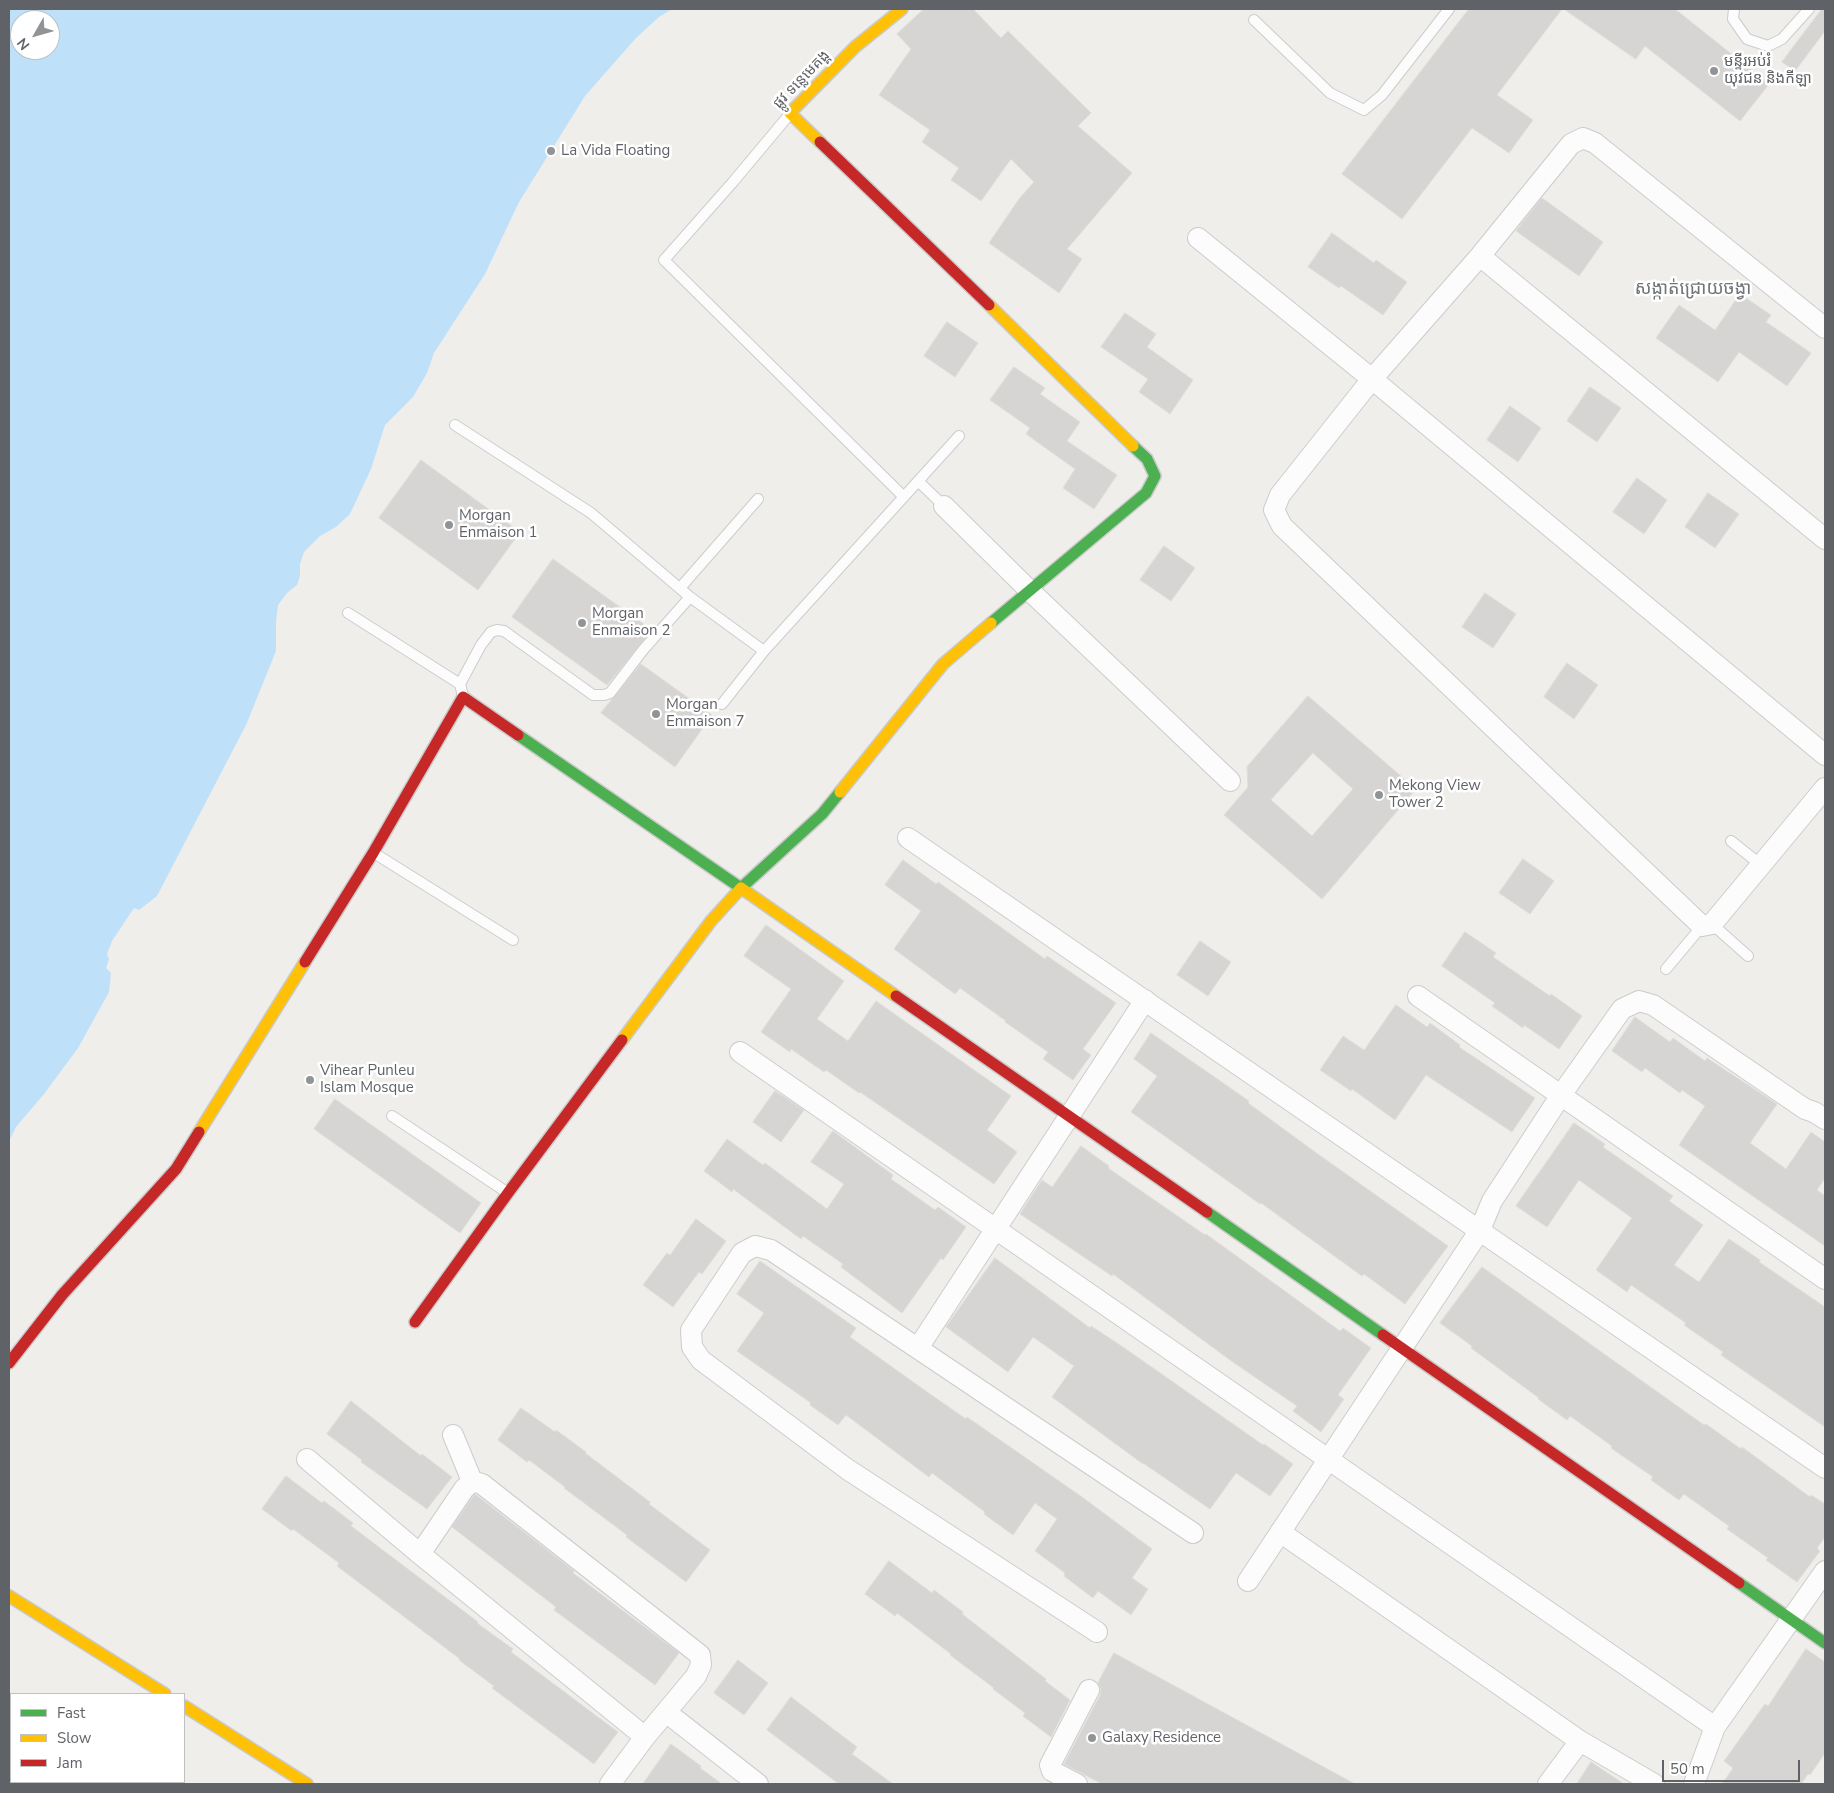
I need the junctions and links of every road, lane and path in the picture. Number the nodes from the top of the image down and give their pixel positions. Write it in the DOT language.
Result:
graph roads {
  1 [pos="902,9"];
  2 [pos="1449,9"];
  3 [pos="1734,9"];
  4 [pos="1809,9"];
  5 [pos="1254,20"];
  6 [pos="790,113"];
  7 [pos="1198,238"];
  8 [pos="1480,256"];
  9 [pos="1825,328"];
  10 [pos="1372,379"];
  11 [pos="455,424"];
  12 [pos="959,436"];
  13 [pos="918,481"];
  14 [pos="904,497"];
  15 [pos="758,499"];
  16 [pos="944,506"];
  17 [pos="1825,539"];
  18 [pos="680,588"];
  19 [pos="1028,590"];
  20 [pos="690,597"];
  21 [pos="348,612"];
  22 [pos="764,651"];
  23 [pos="460,684"];
  24 [pos="463,697"];
  25 [pos="722,704"];
  26 [pos="1825,755"];
  27 [pos="1230,781"];
  28 [pos="1825,788"];
  29 [pos="908,838"];
  30 [pos="1731,841"];
  31 [pos="373,852"];
  32 [pos="1761,865"];
  33 [pos="741,888"];
  34 [pos="1707,925"];
  35 [pos="513,940"];
  36 [pos="1748,956"];
  37 [pos="1666,969"];
  38 [pos="1418,996"];
  39 [pos="1144,1000"];
  40 [pos="740,1052"];
  41 [pos="1561,1095"];
  42 [pos="1821,1111"];
  43 [pos="392,1116"];
  44 [pos="1069,1116"];
  45 [pos="508,1193"];
  46 [pos="995,1229"];
  47 [pos="1480,1230"];
  48 [pos="1825,1279"];
  49 [pos="415,1322"];
  50 [pos="918,1348"];
  51 [pos="1402,1348"];
  52 [pos="9,1364"];
  53 [pos="453,1435"];
  54 [pos="307,1460"];
  55 [pos="1329,1460"];
  56 [pos="1825,1468"];
  57 [pos="472,1481"];
  58 [pos="1280,1532"];
  59 [pos="1193,1533"];
  60 [pos="420,1554"];
  61 [pos="1825,1571"];
  62 [pos="1248,1581"];
  63 [pos="9,1596"];
  64 [pos="1790,1619"];
  65 [pos="1097,1632"];
  66 [pos="1825,1643"];
  67 [pos="1089,1690"];
  68 [pos="163,1693"];
  69 [pos="185,1707"];
  70 [pos="666,1712"];
  71 [pos="1715,1727"];
  72 [pos="644,1737"];
  73 [pos="1580,1741"];
  74 [pos="308,1784"];
  75 [pos="610,1784"];
  76 [pos="758,1784"];
  77 [pos="1076,1784"];
  78 [pos="1548,1784"];
  79 [pos="1654,1784"];
  80 [pos="1694,1784"];
  1 -- 6 [label="street, ផ្លូវ ទន្លេមេគង្គ"];
  2 -- 5 [label="lane"];
  3 -- 4 [label="lane"];
  6 -- 14 [label="lane, ផ្លូវ ទន្លេមេគង្គ"];
  6 -- 19 [label="street"];
  7 -- 10 [label="street"];
  8 -- 9 [label="street"];
  8 -- 10 [label="street"];
  8 -- 17 [label="street"];
  10 -- 26 [label="street"];
  10 -- 34 [label="street"];
  11 -- 18 [label="lane"];
  12 -- 13 [label="lane"];
  13 -- 14 [label="lane"];
  13 -- 16 [label="lane"];
  14 -- 22 [label="lane"];
  15 -- 18 [label="lane"];
  16 -- 19 [label="street"];
  18 -- 20 [label="lane"];
  19 -- 27 [label="street"];
  19 -- 33 [label="street"];
  20 -- 22 [label="lane"];
  20 -- 23 [label="lane"];
  21 -- 23 [label="lane"];
  22 -- 25 [label="lane"];
  23 -- 24 [label="lane"];
  24 -- 31 [label="street"];
  24 -- 33 [label="street"];
  28 -- 32 [label="street"];
  29 -- 39 [label="street"];
  30 -- 32 [label="lane"];
  31 -- 35 [label="lane"];
  31 -- 52 [label="street"];
  32 -- 34 [label="street"];
  33 -- 44 [label="street"];
  33 -- 45 [label="street"];
  34 -- 36 [label="lane"];
  34 -- 37 [label="lane"];
  38 -- 41 [label="street"];
  39 -- 44 [label="street"];
  39 -- 47 [label="street"];
  40 -- 46 [label="street"];
  41 -- 42 [label="street"];
  41 -- 47 [label="street"];
  41 -- 48 [label="street"];
  43 -- 45 [label="lane"];
  44 -- 46 [label="street"];
  44 -- 51 [label="street"];
  45 -- 49 [label="street"];
  46 -- 50 [label="street"];
  46 -- 55 [label="street"];
  47 -- 51 [label="street"];
  47 -- 56 [label="street"];
  50 -- 59 [label="street"];
  50 -- 65 [label="street"];
  51 -- 55 [label="street"];
  51 -- 64 [label="street"];
  53 -- 57 [label="street"];
  54 -- 60 [label="street"];
  55 -- 58 [label="street"];
  55 -- 71 [label="street"];
  57 -- 60 [label="street"];
  57 -- 70 [label="street"];
  58 -- 62 [label="street"];
  58 -- 73 [label="street"];
  60 -- 72 [label="street"];
  61 -- 64 [label="street"];
  63 -- 68 [label="street"];
  64 -- 66 [label="street"];
  64 -- 71 [label="street"];
  67 -- 77 [label="street"];
  69 -- 74 [label="street"];
  70 -- 72 [label="street"];
  70 -- 76 [label="street"];
  71 -- 80 [label="street"];
  72 -- 75 [label="street"];
  73 -- 78 [label="street"];
  73 -- 79 [label="street"];
}
